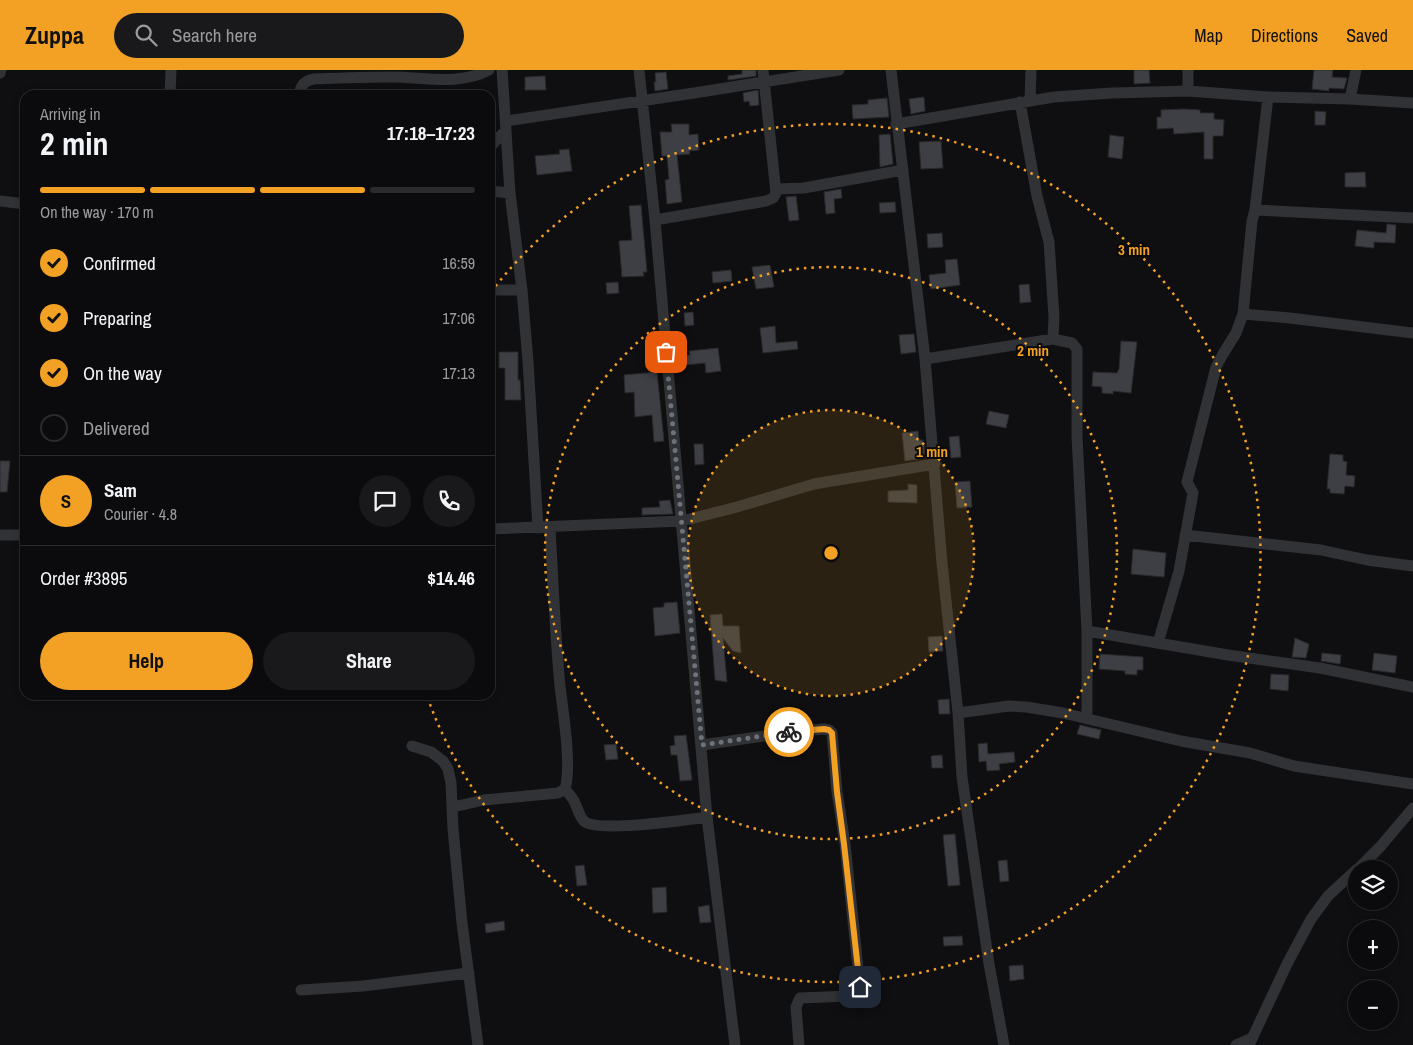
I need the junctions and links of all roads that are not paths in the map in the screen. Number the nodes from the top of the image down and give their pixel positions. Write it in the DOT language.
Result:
graph roads {
  1 [pos="171,70"];
  2 [pos="489,70"];
  3 [pos="502,70"];
  4 [pos="638,70"];
  5 [pos="763,70"];
  6 [pos="839,70"];
  7 [pos="891,70"];
  8 [pos="1031,70"];
  9 [pos="1188,70"];
  10 [pos="1356,70"];
  11 [pos="765,82"];
  12 [pos="170,90"];
  13 [pos="300,90"];
  14 [pos="1188,91"];
  15 [pos="1268,97"];
  16 [pos="1350,99"];
  17 [pos="642,101"];
  18 [pos="1025,102"];
  19 [pos="1413,104"];
  20 [pos="896,124"];
  21 [pos="506,125"];
  22 [pos="495,140"];
  23 [pos="903,170"];
  24 [pos="777,188"];
  25 [pos="495,192"];
  26 [pos="510,193"];
  27 [pos="0,201"];
  28 [pos="20,203"];
  29 [pos="1255,210"];
  30 [pos="1413,218"];
  31 [pos="654,220"];
  32 [pos="495,290"];
  33 [pos="522,290"];
  34 [pos="1243,314"];
  35 [pos="1413,333"];
  36 [pos="1053,339"];
  37 [pos="925,359"];
  38 [pos="935,464"];
  39 [pos="682,521"];
  40 [pos="538,528"];
  41 [pos="550,528"];
  42 [pos="495,529"];
  43 [pos="1185,534"];
  44 [pos="0,535"];
  45 [pos="20,535"];
  46 [pos="1413,566"];
  47 [pos="1087,632"];
  48 [pos="1158,643"];
  49 [pos="1413,687"];
  50 [pos="958,713"];
  51 [pos="1087,718"];
  52 [pos="702,745"];
  53 [pos="412,746"];
  54 [pos="1413,784"];
  55 [pos="565,789"];
  56 [pos="453,807"];
  57 [pos="1413,808"];
  58 [pos="707,817"];
  59 [pos="1366,860"];
  60 [pos="1348,877"];
  61 [pos="469,973"];
  62 [pos="301,990"];
  63 [pos="1250,1042"];
  64 [pos="478,1045"];
  65 [pos="735,1045"];
  66 [pos="799,1045"];
  67 [pos="1004,1045"];
  68 [pos="1236,1045"];
  1 -- 12 [label="street"];
  2 -- 13 [label="street"];
  3 -- 21 [label="street"];
  4 -- 17 [label="street"];
  5 -- 11 [label="street"];
  6 -- 11 [label="street"];
  7 -- 20 [label="street"];
  8 -- 18 [label="street"];
  9 -- 14 [label="street"];
  10 -- 16 [label="street"];
  11 -- 17 [label="street"];
  11 -- 24 [label="street"];
  14 -- 15 [label="street"];
  14 -- 18 [label="street"];
  15 -- 16 [label="street"];
  15 -- 29 [label="street"];
  16 -- 19 [label="street"];
  17 -- 21 [label="street"];
  17 -- 31 [label="street"];
  18 -- 20 [label="street"];
  18 -- 36 [label="street"];
  20 -- 23 [label="street"];
  21 -- 22 [label="street"];
  21 -- 26 [label="street"];
  23 -- 24 [label="street"];
  23 -- 37 [label="street"];
  24 -- 31 [label="street"];
  25 -- 26 [label="street"];
  26 -- 33 [label="street"];
  27 -- 28 [label="street"];
  29 -- 30 [label="street"];
  29 -- 34 [label="street"];
  31 -- 39 [label="street"];
  32 -- 33 [label="street"];
  33 -- 40 [label="street"];
  34 -- 35 [label="street"];
  34 -- 43 [label="street"];
  36 -- 37 [label="street"];
  36 -- 47 [label="street"];
  37 -- 38 [label="street"];
  38 -- 39 [label="street"];
  38 -- 50 [label="street"];
  39 -- 41 [label="street"];
  39 -- 52 [label="street"];
  40 -- 41 [label="street"];
  40 -- 42 [label="street"];
  41 -- 55 [label="street"];
  43 -- 46 [label="street"];
  43 -- 48 [label="street"];
  44 -- 45 [label="street"];
  47 -- 48 [label="street"];
  47 -- 51 [label="street"];
  48 -- 49 [label="street"];
  50 -- 51 [label="street"];
  50 -- 67 [label="street"];
  51 -- 54 [label="street"];
  52 -- 58 [label="street"];
  52 -- 66 [label="street"];
  53 -- 56 [label="street"];
  55 -- 56 [label="street"];
  55 -- 58 [label="street"];
  56 -- 61 [label="street"];
  57 -- 59 [label="street"];
  58 -- 65 [label="street"];
  60 -- 63 [label="street"];
  61 -- 62 [label="street"];
  61 -- 64 [label="street"];
  63 -- 68 [label="street"];
}
